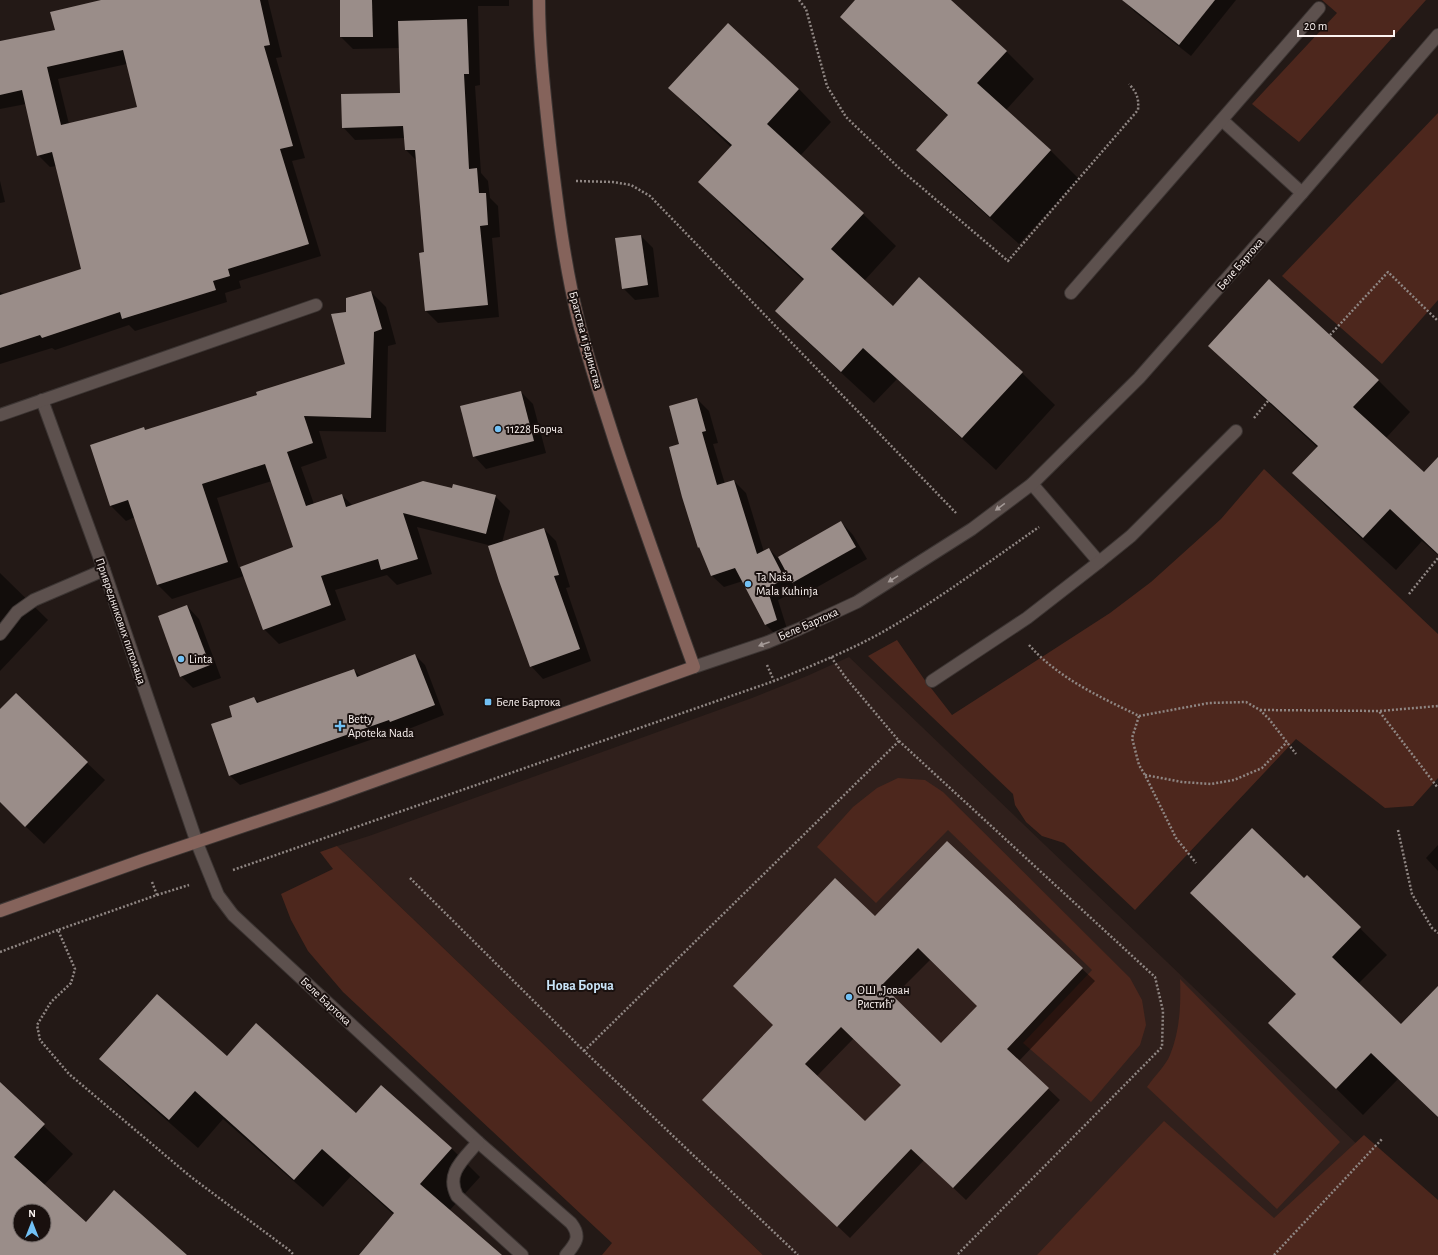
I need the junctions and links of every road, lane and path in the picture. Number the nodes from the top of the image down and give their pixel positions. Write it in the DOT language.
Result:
graph roads {
  1 [pos="539,0"];
  2 [pos="799,0"];
  3 [pos="1319,8"];
  4 [pos="1438,35"];
  5 [pos="1129,84"];
  6 [pos="1222,120"];
  7 [pos="554,180"];
  8 [pos="1302,193"];
  9 [pos="1071,293"];
  10 [pos="316,305"];
  11 [pos="1438,320"];
  12 [pos="1330,335"];
  13 [pos="42,400"];
  14 [pos="0,415"];
  15 [pos="1236,431"];
  16 [pos="1032,484"];
  17 [pos="1058,514"];
  18 [pos="972,529"];
  19 [pos="1438,558"];
  20 [pos="1099,562"];
  21 [pos="104,570"];
  22 [pos="1409,594"];
  23 [pos="1013,627"];
  24 [pos="0,634"];
  25 [pos="831,657"];
  26 [pos="694,667"];
  27 [pos="932,681"];
  28 [pos="1438,706"];
  29 [pos="1260,710"];
  30 [pos="1379,711"];
  31 [pos="1139,716"];
  32 [pos="899,741"];
  33 [pos="1287,742"];
  34 [pos="1296,754"];
  35 [pos="1145,775"];
  36 [pos="1438,788"];
  37 [pos="1398,830"];
  38 [pos="197,843"];
  39 [pos="143,860"];
  40 [pos="1196,863"];
  41 [pos="210,878"];
  42 [pos="410,878"];
  43 [pos="157,895"];
  44 [pos="0,911"];
  45 [pos="58,930"];
  46 [pos="1438,933"];
  47 [pos="0,952"];
  48 [pos="584,1051"];
  49 [pos="1382,1138"];
  50 [pos="478,1142"];
  51 [pos="294,1255"];
  52 [pos="522,1255"];
  53 [pos="566,1255"];
  54 [pos="798,1255"];
  55 [pos="957,1255"];
  56 [pos="1274,1255"];
  1 -- 7 [label="street, Братства и јединства"];
  2 -- 5 [label="path"];
  3 -- 6 [label="street"];
  4 -- 8 [label="street, Беле Бартока"];
  6 -- 8 [label="street"];
  6 -- 9 [label="street"];
  7 -- 18 [label="path"];
  7 -- 26 [label="street, Братства и јединства"];
  8 -- 16 [label="street, Беле Бартока"];
  10 -- 13 [label="street"];
  11 -- 12 [label="path"];
  13 -- 14 [label="street"];
  13 -- 21 [label="street, Привредникових питомаца"];
  15 -- 20 [label="street"];
  16 -- 17 [label="street"];
  16 -- 18 [label="street, Беле Бартока, one-way"];
  17 -- 20 [label="street"];
  17 -- 25 [label="path"];
  18 -- 26 [label="street, Беле Бартока, one-way"];
  19 -- 22 [label="path"];
  20 -- 23 [label="street"];
  21 -- 24 [label="street"];
  21 -- 38 [label="street, Привредникових питомаца"];
  23 -- 27 [label="street"];
  23 -- 31 [label="path"];
  25 -- 32 [label="path"];
  25 -- 41 [label="path"];
  26 -- 38 [label="street, Беле Бартока"];
  28 -- 30 [label="path"];
  29 -- 30 [label="path"];
  29 -- 31 [label="path"];
  29 -- 33 [label="path"];
  30 -- 36 [label="path"];
  31 -- 35 [label="path"];
  32 -- 48 [label="path"];
  32 -- 55 [label="path"];
  33 -- 34 [label="path"];
  33 -- 35 [label="path"];
  35 -- 40 [label="path"];
  37 -- 46 [label="path"];
  38 -- 39 [label="street, Беле Бартока"];
  38 -- 41 [label="street, Беле Бартока"];
  39 -- 43 [label="path"];
  39 -- 44 [label="street, Беле Бартока"];
  41 -- 43 [label="path"];
  41 -- 50 [label="street, Беле Бартока"];
  42 -- 48 [label="path"];
  43 -- 45 [label="path"];
  45 -- 47 [label="path"];
  45 -- 51 [label="path"];
  48 -- 54 [label="path"];
  49 -- 56 [label="path"];
  50 -- 52 [label="street"];
  50 -- 53 [label="street, Беле Бартока"];
}
